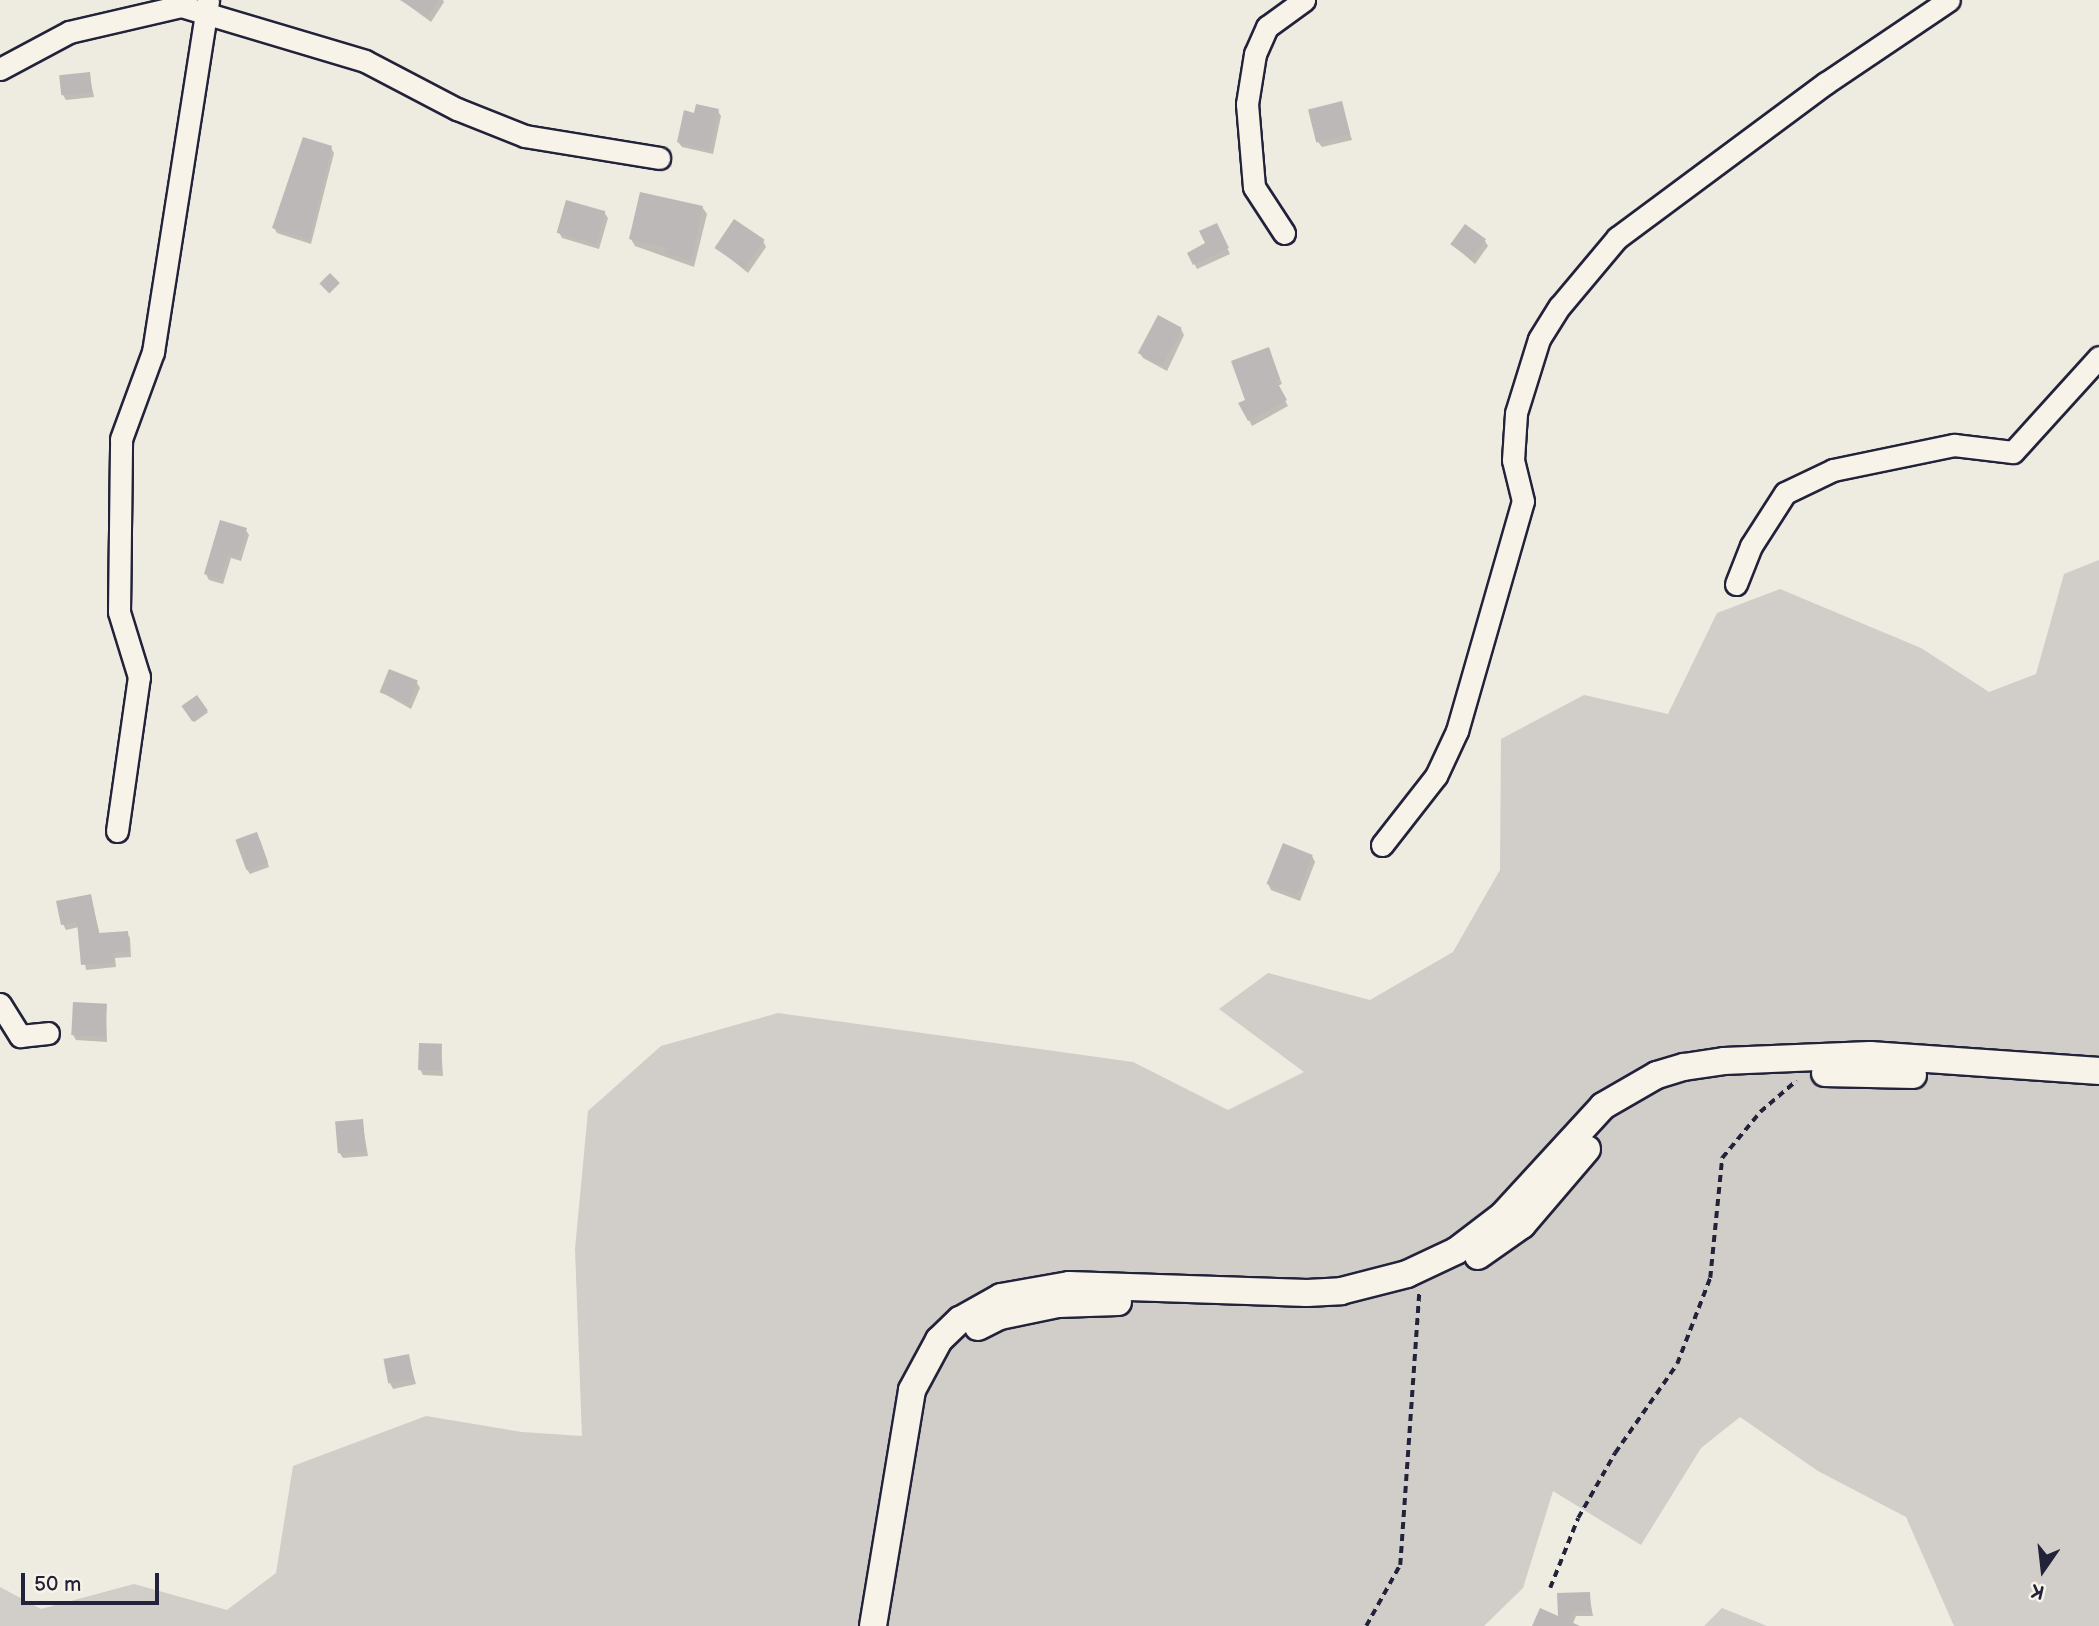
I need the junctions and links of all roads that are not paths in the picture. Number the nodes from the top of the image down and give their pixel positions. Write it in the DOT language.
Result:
graph roads {
  1 [pos="1304,0"];
  2 [pos="1950,0"];
  3 [pos="207,5"];
  4 [pos="0,69"];
  5 [pos="659,158"];
  6 [pos="1284,233"];
  7 [pos="2099,357"];
  8 [pos="1736,584"];
  9 [pos="117,831"];
  10 [pos="1382,845"];
  11 [pos="0,1004"];
  12 [pos="48,1033"];
  13 [pos="2099,1071"];
  14 [pos="2099,1088"];
  15 [pos="873,1626"];
  16 [pos="890,1626"];
  1 -- 6 [label="street"];
  2 -- 10 [label="street"];
  3 -- 4 [label="street"];
  3 -- 5 [label="street"];
  3 -- 9 [label="street"];
  7 -- 8 [label="street"];
  11 -- 12 [label="street"];
  13 -- 15 [label="main road"];
  14 -- 16 [label="main road"];
}
